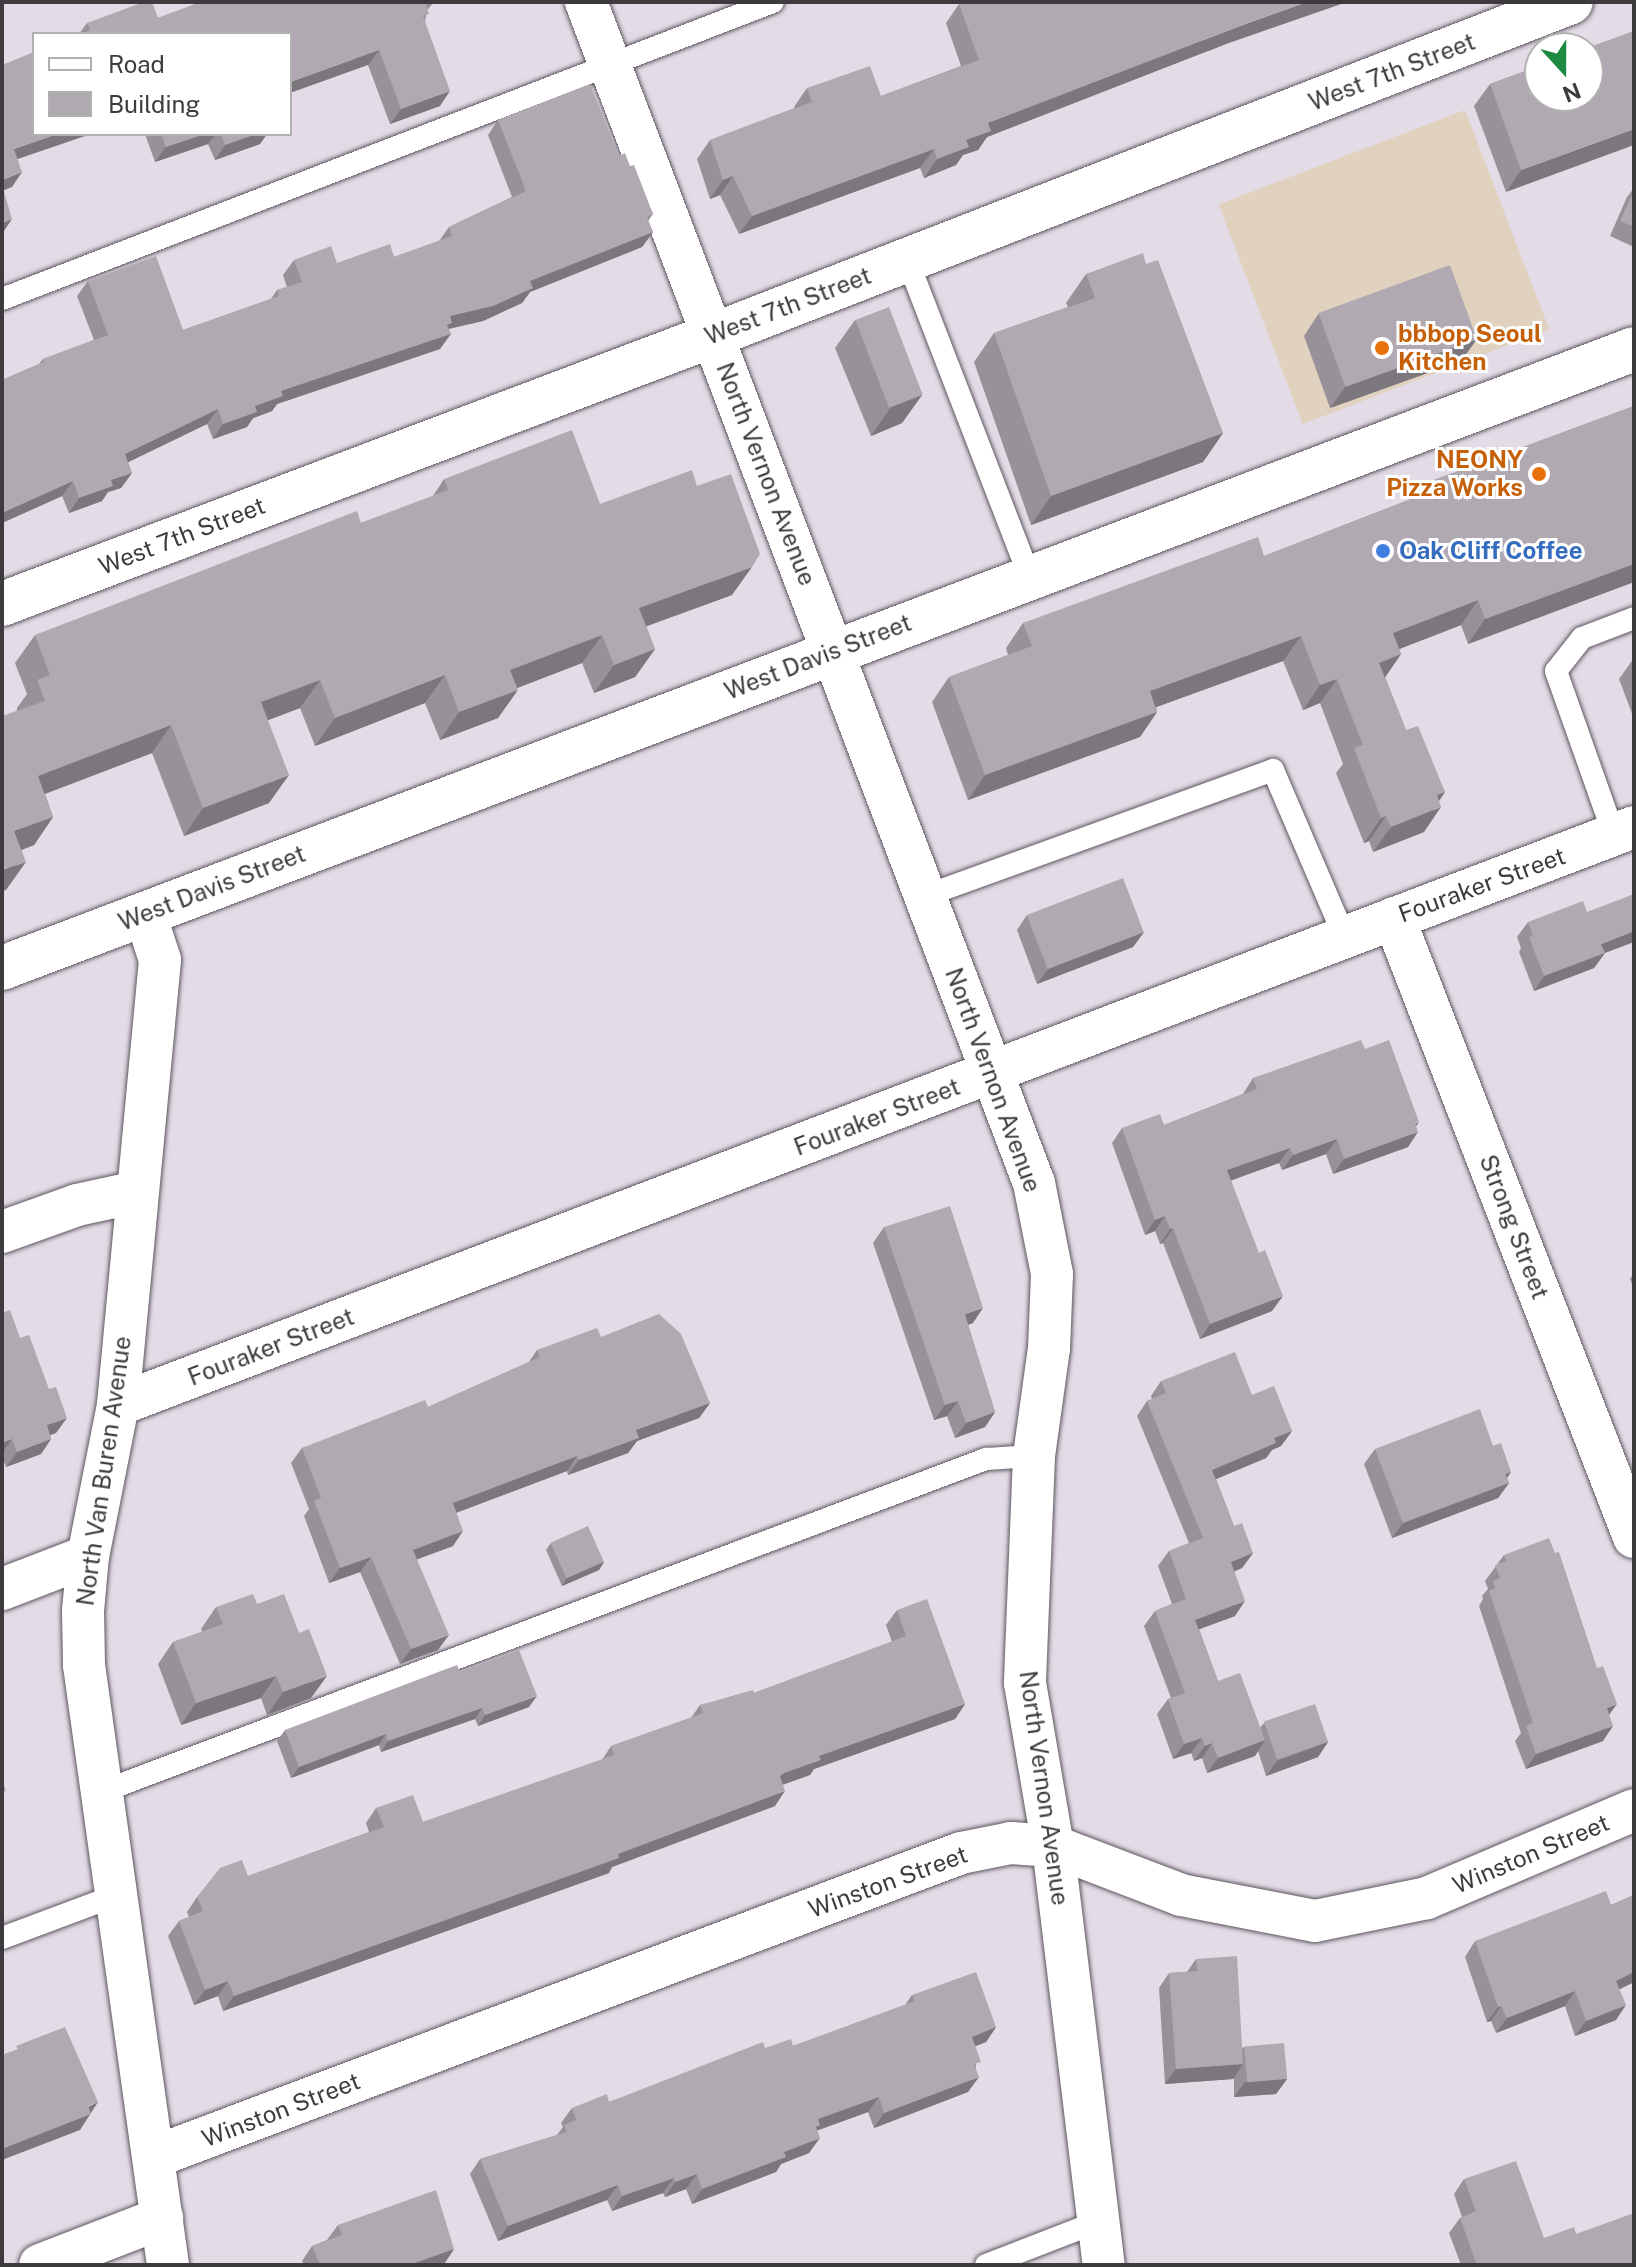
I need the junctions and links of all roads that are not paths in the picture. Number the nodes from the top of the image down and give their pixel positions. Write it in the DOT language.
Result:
graph roads {
  1 [pos="586,2"];
  2 [pos="773,2"];
  3 [pos="1571,2"];
  4 [pos="610,65"];
  5 [pos="907,259"];
  6 [pos="2,299"];
  7 [pos="714,335"];
  8 [pos="1634,349"];
  9 [pos="1030,577"];
  10 [pos="2,604"];
  11 [pos="1634,618"];
  12 [pos="832,652"];
  13 [pos="1624,831"];
  14 [pos="925,896"];
  15 [pos="145,914"];
  16 [pos="1394,918"];
  17 [pos="1346,940"];
  18 [pos="2,968"];
  19 [pos="992,1073"];
  20 [pos="137,1192"];
  21 [pos="3,1227"];
  22 [pos="118,1405"];
  23 [pos="1034,1456"];
  24 [pos="1634,1537"];
  25 [pos="88,1556"];
  26 [pos="2,1589"];
  27 [pos="101,1792"];
  28 [pos="1634,1810"];
  29 [pos="1053,1846"];
  30 [pos="117,1895"];
  31 [pos="2,1938"];
  32 [pos="154,2157"];
  33 [pos="162,2218"];
  34 [pos="1097,2222"];
  35 [pos="40,2265"];
  36 [pos="168,2265"];
  37 [pos="986,2265"];
  38 [pos="1104,2265"];
  1 -- 4 [label="street, North Vernon Avenue"];
  2 -- 4 [label="lane"];
  3 -- 5 [label="main road, West 7th Street"];
  4 -- 6 [label="lane"];
  4 -- 7 [label="street, North Vernon Avenue"];
  5 -- 7 [label="main road, West 7th Street"];
  5 -- 9 [label="lane"];
  7 -- 10 [label="main road, West 7th Street"];
  7 -- 12 [label="street, North Vernon Avenue"];
  8 -- 9 [label="main road, West Davis Street"];
  9 -- 12 [label="main road, West Davis Street"];
  11 -- 13 [label="lane"];
  12 -- 14 [label="street, North Vernon Avenue"];
  12 -- 15 [label="main road, West Davis Street"];
  13 -- 16 [label="street, Fouraker Street"];
  14 -- 17 [label="lane"];
  14 -- 19 [label="street, North Vernon Avenue"];
  15 -- 18 [label="main road, West Davis Street"];
  15 -- 20 [label="street, North Van Buren Avenue"];
  16 -- 17 [label="street, Fouraker Street"];
  16 -- 24 [label="street, Strong Street"];
  17 -- 19 [label="street, Fouraker Street"];
  19 -- 22 [label="street, Fouraker Street"];
  19 -- 23 [label="street, North Vernon Avenue"];
  20 -- 21 [label="street"];
  20 -- 22 [label="street, North Van Buren Avenue"];
  22 -- 25 [label="street, North Van Buren Avenue"];
  23 -- 27 [label="lane"];
  23 -- 29 [label="street, North Vernon Avenue"];
  25 -- 26 [label="street"];
  25 -- 27 [label="street, North Van Buren Avenue"];
  27 -- 30 [label="street, North Van Buren Avenue"];
  28 -- 29 [label="street, Winston Street"];
  29 -- 32 [label="street, Winston Street"];
  29 -- 34 [label="street, North Vernon Avenue"];
  30 -- 31 [label="lane"];
  30 -- 32 [label="street, North Van Buren Avenue"];
  32 -- 33 [label="street, North Van Buren Avenue"];
  33 -- 35 [label="street"];
  33 -- 36 [label="street, North Van Buren Avenue"];
  34 -- 37 [label="lane"];
  34 -- 38 [label="street, North Vernon Avenue"];
}
